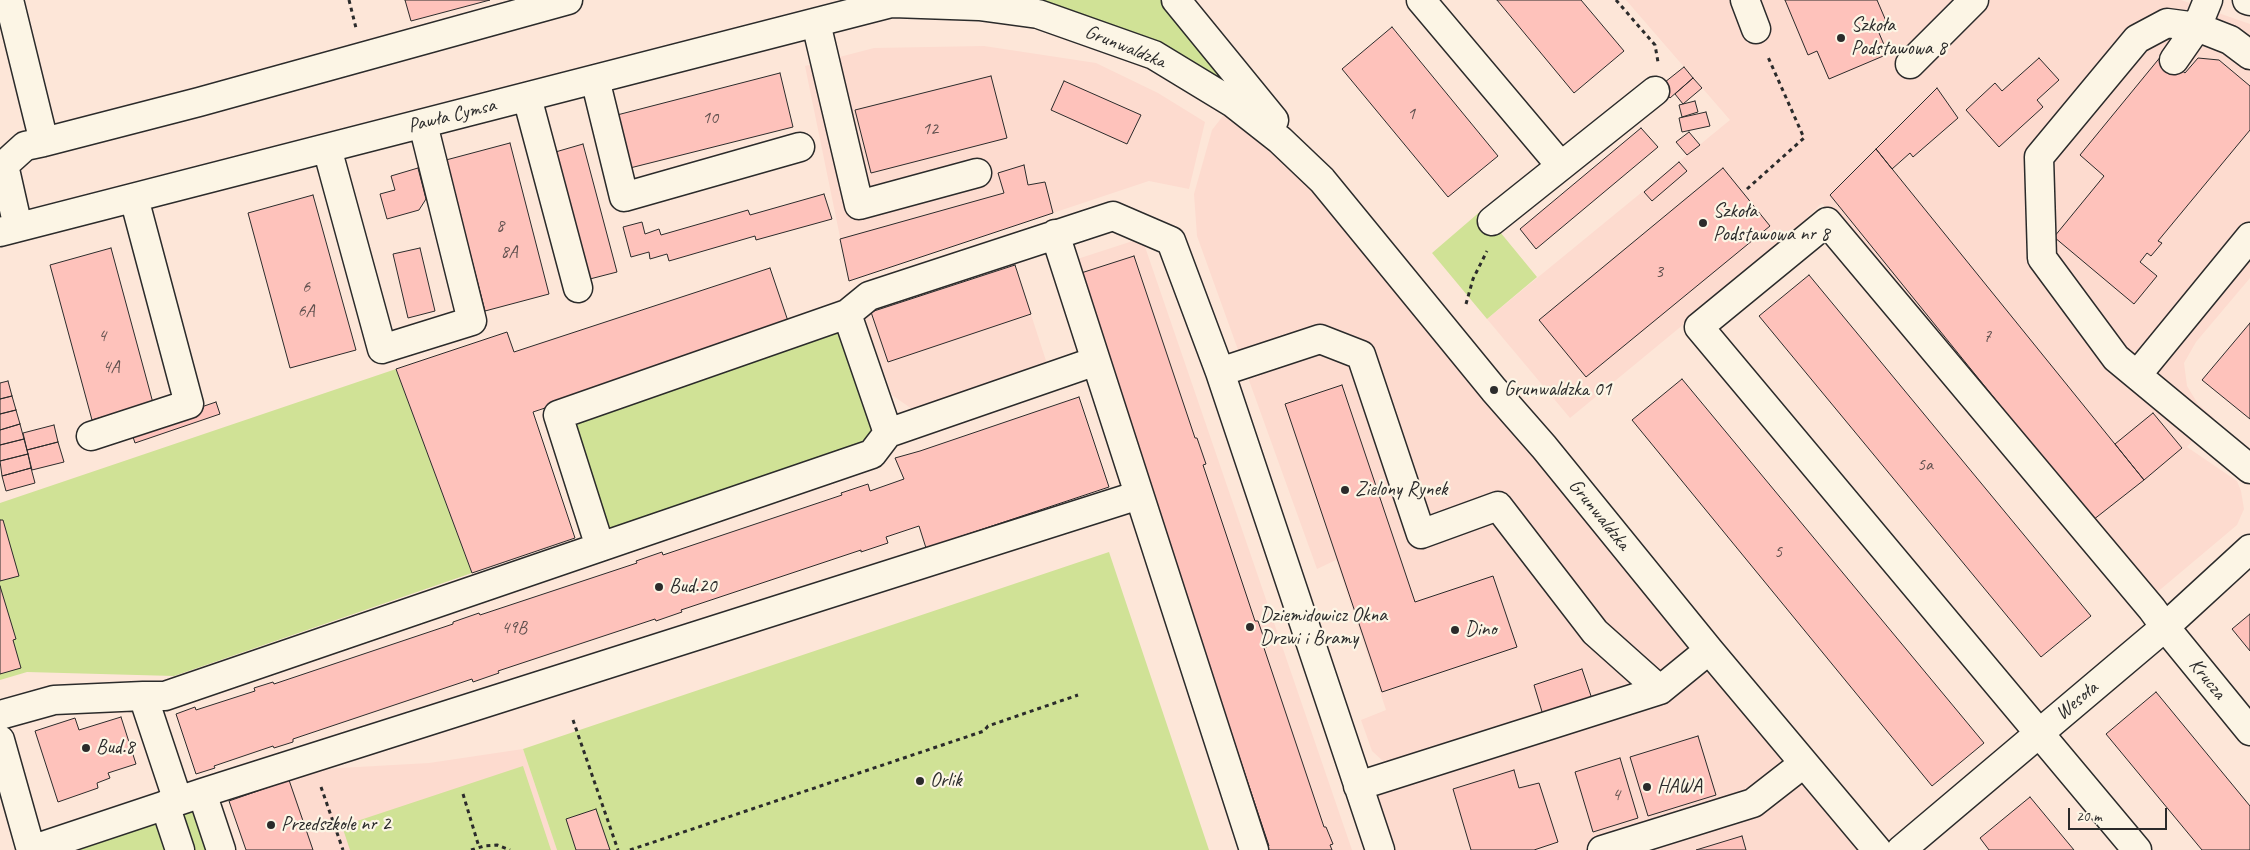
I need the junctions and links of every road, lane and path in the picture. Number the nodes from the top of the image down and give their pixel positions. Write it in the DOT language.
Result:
graph roads {
  1 [pos="9,0"];
  2 [pos="568,0"];
  3 [pos="1176,0"];
  4 [pos="1422,0"];
  5 [pos="1616,0"];
  6 [pos="1745,0"];
  7 [pos="1974,0"];
  8 [pos="2208,0"];
  9 [pos="898,2"];
  10 [pos="1012,5"];
  11 [pos="816,23"];
  12 [pos="2197,27"];
  13 [pos="1756,29"];
  14 [pos="2250,55"];
  15 [pos="2174,60"];
  16 [pos="1910,64"];
  17 [pos="595,80"];
  18 [pos="1655,91"];
  19 [pos="527,97"];
  20 [pos="423,124"];
  21 [pos="44,142"];
  22 [pos="800,147"];
  23 [pos="327,148"];
  24 [pos="1561,166"];
  25 [pos="977,173"];
  26 [pos="1322,180"];
  27 [pos="1747,189"];
  28 [pos="134,198"];
  29 [pos="1492,221"];
  30 [pos="9,230"];
  31 [pos="1055,234"];
  32 [pos="2250,237"];
  33 [pos="578,288"];
  34 [pos="1466,304"];
  35 [pos="847,314"];
  36 [pos="1096,362"];
  37 [pos="1220,372"];
  38 [pos="2137,375"];
  39 [pos="888,433"];
  40 [pos="91,436"];
  41 [pos="2250,470"];
  42 [pos="1139,495"];
  43 [pos="600,547"];
  44 [pos="2250,548"];
  45 [pos="2165,627"];
  46 [pos="1709,650"];
  47 [pos="1660,690"];
  48 [pos="1078,695"];
  49 [pos="143,696"];
  50 [pos="0,716"];
  51 [pos="573,720"];
  52 [pos="2250,731"];
  53 [pos="2039,732"];
  54 [pos="0,740"];
  55 [pos="311,758"];
  56 [pos="1803,764"];
  57 [pos="1358,786"];
  58 [pos="464,794"];
  59 [pos="182,800"];
  60 [pos="479,847"];
  61 [pos="31,850"];
  62 [pos="180,850"];
  63 [pos="221,850"];
  64 [pos="343,850"];
  65 [pos="471,850"];
  66 [pos="510,850"];
  67 [pos="618,850"];
  68 [pos="630,850"];
  69 [pos="1254,850"];
  70 [pos="1380,850"];
  71 [pos="1602,850"];
  72 [pos="1877,850"];
  73 [pos="1901,850"];
  74 [pos="2137,850"];
  1 -- 21 [label="street"];
  2 -- 21 [label="street"];
  3 -- 26 [label="street, Grunwaldzka"];
  4 -- 24 [label="street"];
  5 -- 18 [label="path"];
  6 -- 13 [label="street"];
  7 -- 16 [label="street"];
  8 -- 12 [label="street"];
  9 -- 10 [label="street, Grunwaldzka"];
  9 -- 11 [label="street, Pawła Cymsa"];
  10 -- 26 [label="street, Grunwaldzka"];
  11 -- 17 [label="street, Pawła Cymsa"];
  11 -- 25 [label="street"];
  12 -- 14 [label="street"];
  12 -- 15 [label="street"];
  12 -- 38 [label="street"];
  13 -- 27 [label="path"];
  17 -- 19 [label="street, Pawła Cymsa"];
  17 -- 22 [label="street"];
  18 -- 24 [label="street"];
  19 -- 20 [label="street, Pawła Cymsa"];
  19 -- 33 [label="street"];
  20 -- 23 [label="street, Pawła Cymsa"];
  20 -- 23 [label="street"];
  21 -- 30 [label="street"];
  23 -- 28 [label="street, Pawła Cymsa"];
  24 -- 29 [label="street"];
  26 -- 46 [label="street, Grunwaldzka"];
  28 -- 30 [label="street, Pawła Cymsa"];
  28 -- 40 [label="street"];
  29 -- 34 [label="path"];
  31 -- 35 [label="street"];
  31 -- 36 [label="street"];
  31 -- 37 [label="street"];
  32 -- 38 [label="street"];
  35 -- 39 [label="street"];
  35 -- 43 [label="street"];
  36 -- 39 [label="street"];
  36 -- 42 [label="street"];
  37 -- 47 [label="street"];
  37 -- 57 [label="street"];
  38 -- 41 [label="street"];
  39 -- 43 [label="street"];
  42 -- 55 [label="street"];
  42 -- 69 [label="street"];
  43 -- 49 [label="street"];
  44 -- 45 [label="street, Wesoła"];
  45 -- 52 [label="street, Krucza"];
  45 -- 53 [label="street, Wesoła"];
  45 -- 53 [label="street, Krucza"];
  46 -- 47 [label="street"];
  46 -- 56 [label="street, Grunwaldzka"];
  47 -- 57 [label="street"];
  48 -- 68 [label="path"];
  49 -- 50 [label="street"];
  49 -- 59 [label="street"];
  51 -- 67 [label="path"];
  53 -- 73 [label="street, Wesoła"];
  53 -- 74 [label="street"];
  54 -- 61 [label="street"];
  55 -- 59 [label="street"];
  55 -- 64 [label="path"];
  56 -- 71 [label="street"];
  56 -- 72 [label="street, Grunwaldzka"];
  57 -- 70 [label="street"];
  58 -- 60 [label="path"];
  59 -- 61 [label="street"];
  59 -- 62 [label="street"];
  59 -- 63 [label="street"];
  60 -- 65 [label="path"];
  60 -- 66 [label="path"];
}
